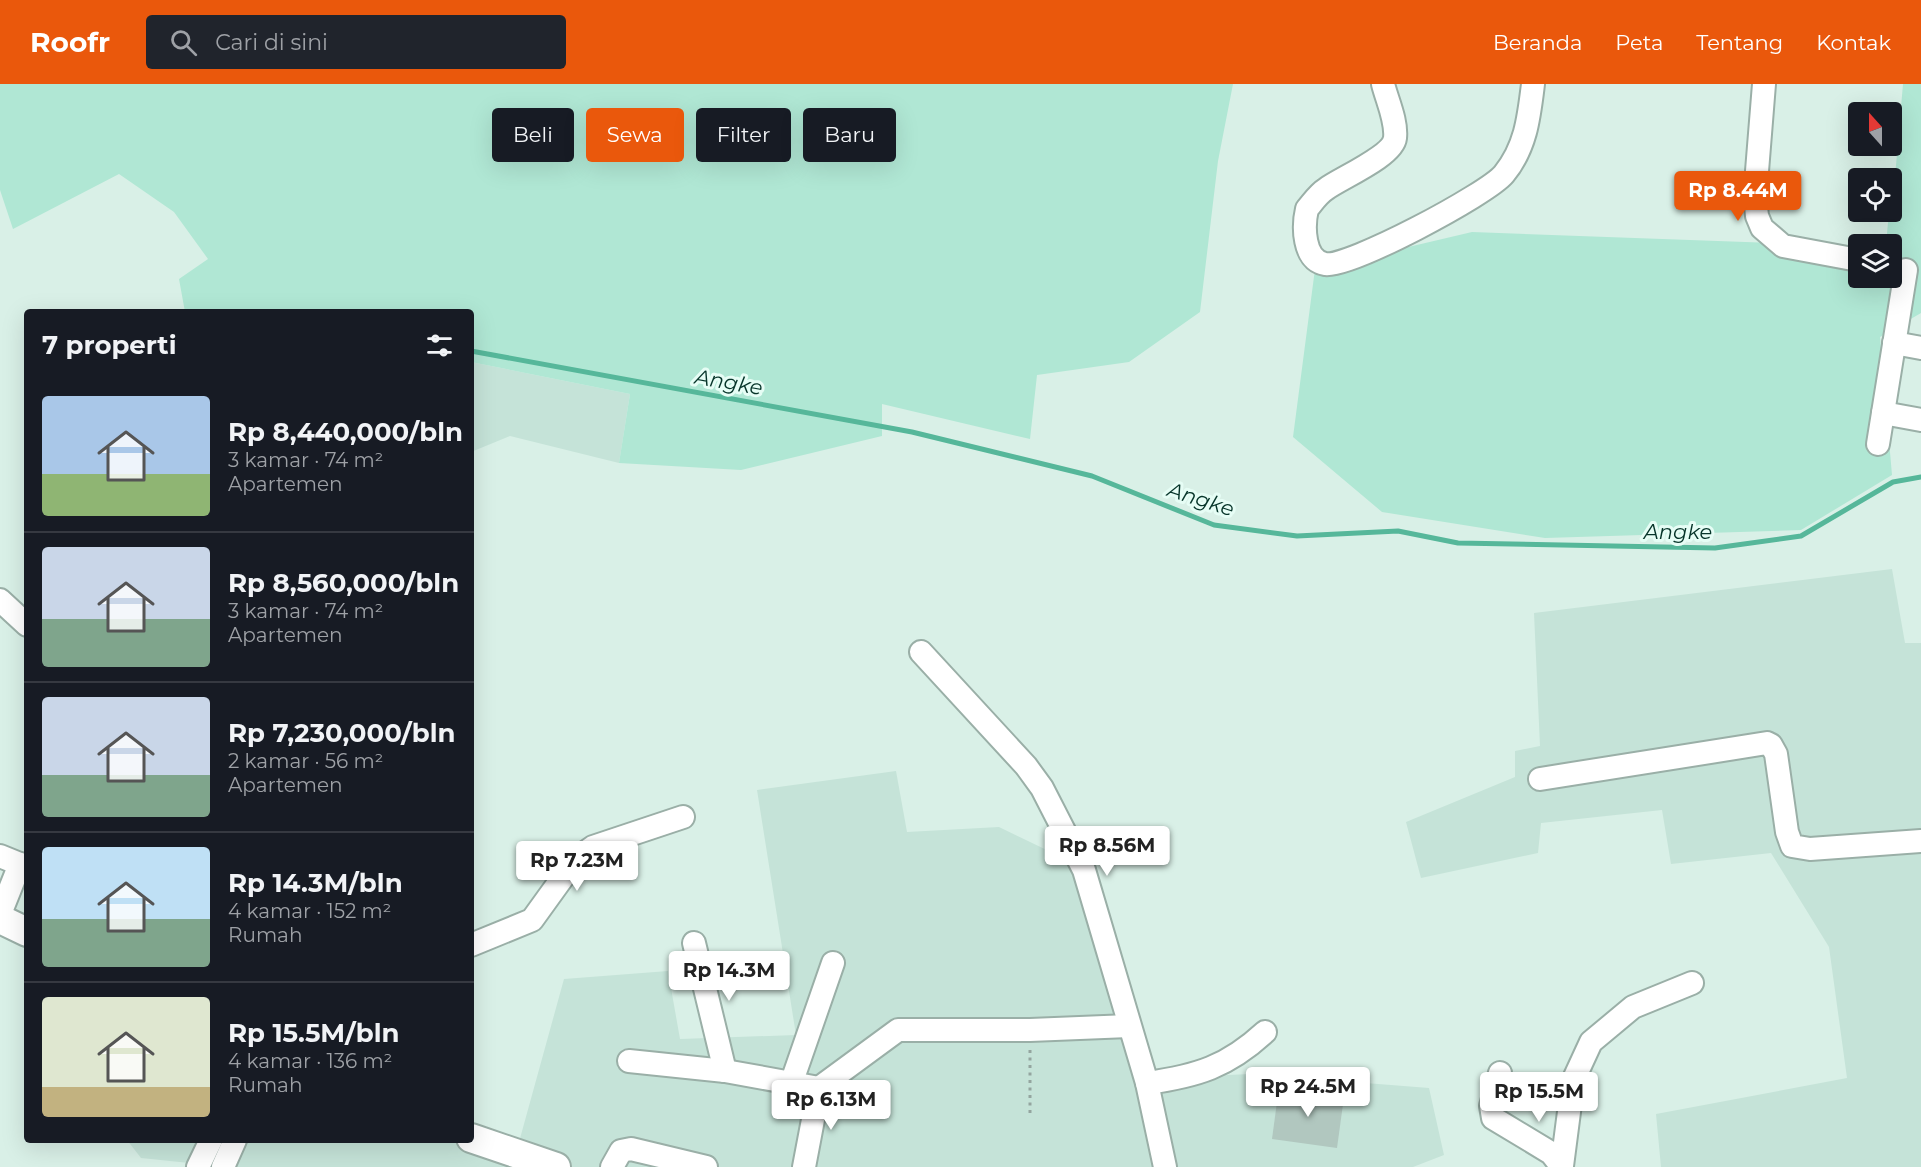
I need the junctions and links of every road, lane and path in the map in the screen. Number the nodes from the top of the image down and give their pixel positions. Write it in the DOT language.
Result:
graph roads {
  1 [pos="1383,84"];
  2 [pos="1533,84"];
  3 [pos="1764,84"];
  4 [pos="1848,258"];
  5 [pos="1906,270"];
  6 [pos="1894,343"];
  7 [pos="1921,348"];
  8 [pos="1882,414"];
  9 [pos="1921,420"];
  10 [pos="1878,444"];
  11 [pos="0,600"];
  12 [pos="24,622"];
  13 [pos="921,652"];
  14 [pos="1540,779"];
  15 [pos="682,817"];
  16 [pos="1921,841"];
  17 [pos="16,862"];
  18 [pos="0,917"];
  19 [pos="24,930"];
  20 [pos="694,943"];
  21 [pos="474,944"];
  22 [pos="832,963"];
  23 [pos="1692,983"];
  24 [pos="1129,1026"];
  25 [pos="1030,1030"];
  26 [pos="1265,1032"];
  27 [pos="629,1061"];
  28 [pos="725,1071"];
  29 [pos="1500,1073"];
  30 [pos="1147,1083"];
  31 [pos="790,1084"];
  32 [pos="819,1088"];
  33 [pos="1030,1116"];
  34 [pos="474,1139"];
  35 [pos="210,1143"];
  36 [pos="234,1143"];
  37 [pos="1562,1166"];
  38 [pos="198,1167"];
  39 [pos="223,1167"];
  40 [pos="556,1167"];
  41 [pos="612,1167"];
  42 [pos="705,1167"];
  43 [pos="804,1167"];
  44 [pos="1165,1167"];
  1 -- 2 [label="street"];
  3 -- 4 [label="street"];
  5 -- 6 [label="street"];
  6 -- 7 [label="street"];
  6 -- 8 [label="street"];
  8 -- 9 [label="street"];
  8 -- 10 [label="street"];
  11 -- 12 [label="street"];
  13 -- 24 [label="street"];
  14 -- 16 [label="street"];
  15 -- 21 [label="street"];
  17 -- 18 [label="street"];
  18 -- 19 [label="main road"];
  20 -- 28 [label="street"];
  22 -- 31 [label="street"];
  23 -- 37 [label="street"];
  24 -- 25 [label="street"];
  24 -- 30 [label="street"];
  25 -- 32 [label="street"];
  25 -- 33 [label="path"];
  26 -- 30 [label="street"];
  27 -- 28 [label="street"];
  28 -- 31 [label="street"];
  29 -- 37 [label="street"];
  30 -- 44 [label="street"];
  31 -- 32 [label="street"];
  32 -- 43 [label="street"];
  34 -- 40 [label="main road"];
  35 -- 38 [label="street"];
  36 -- 39 [label="street"];
  41 -- 42 [label="street"];
}
